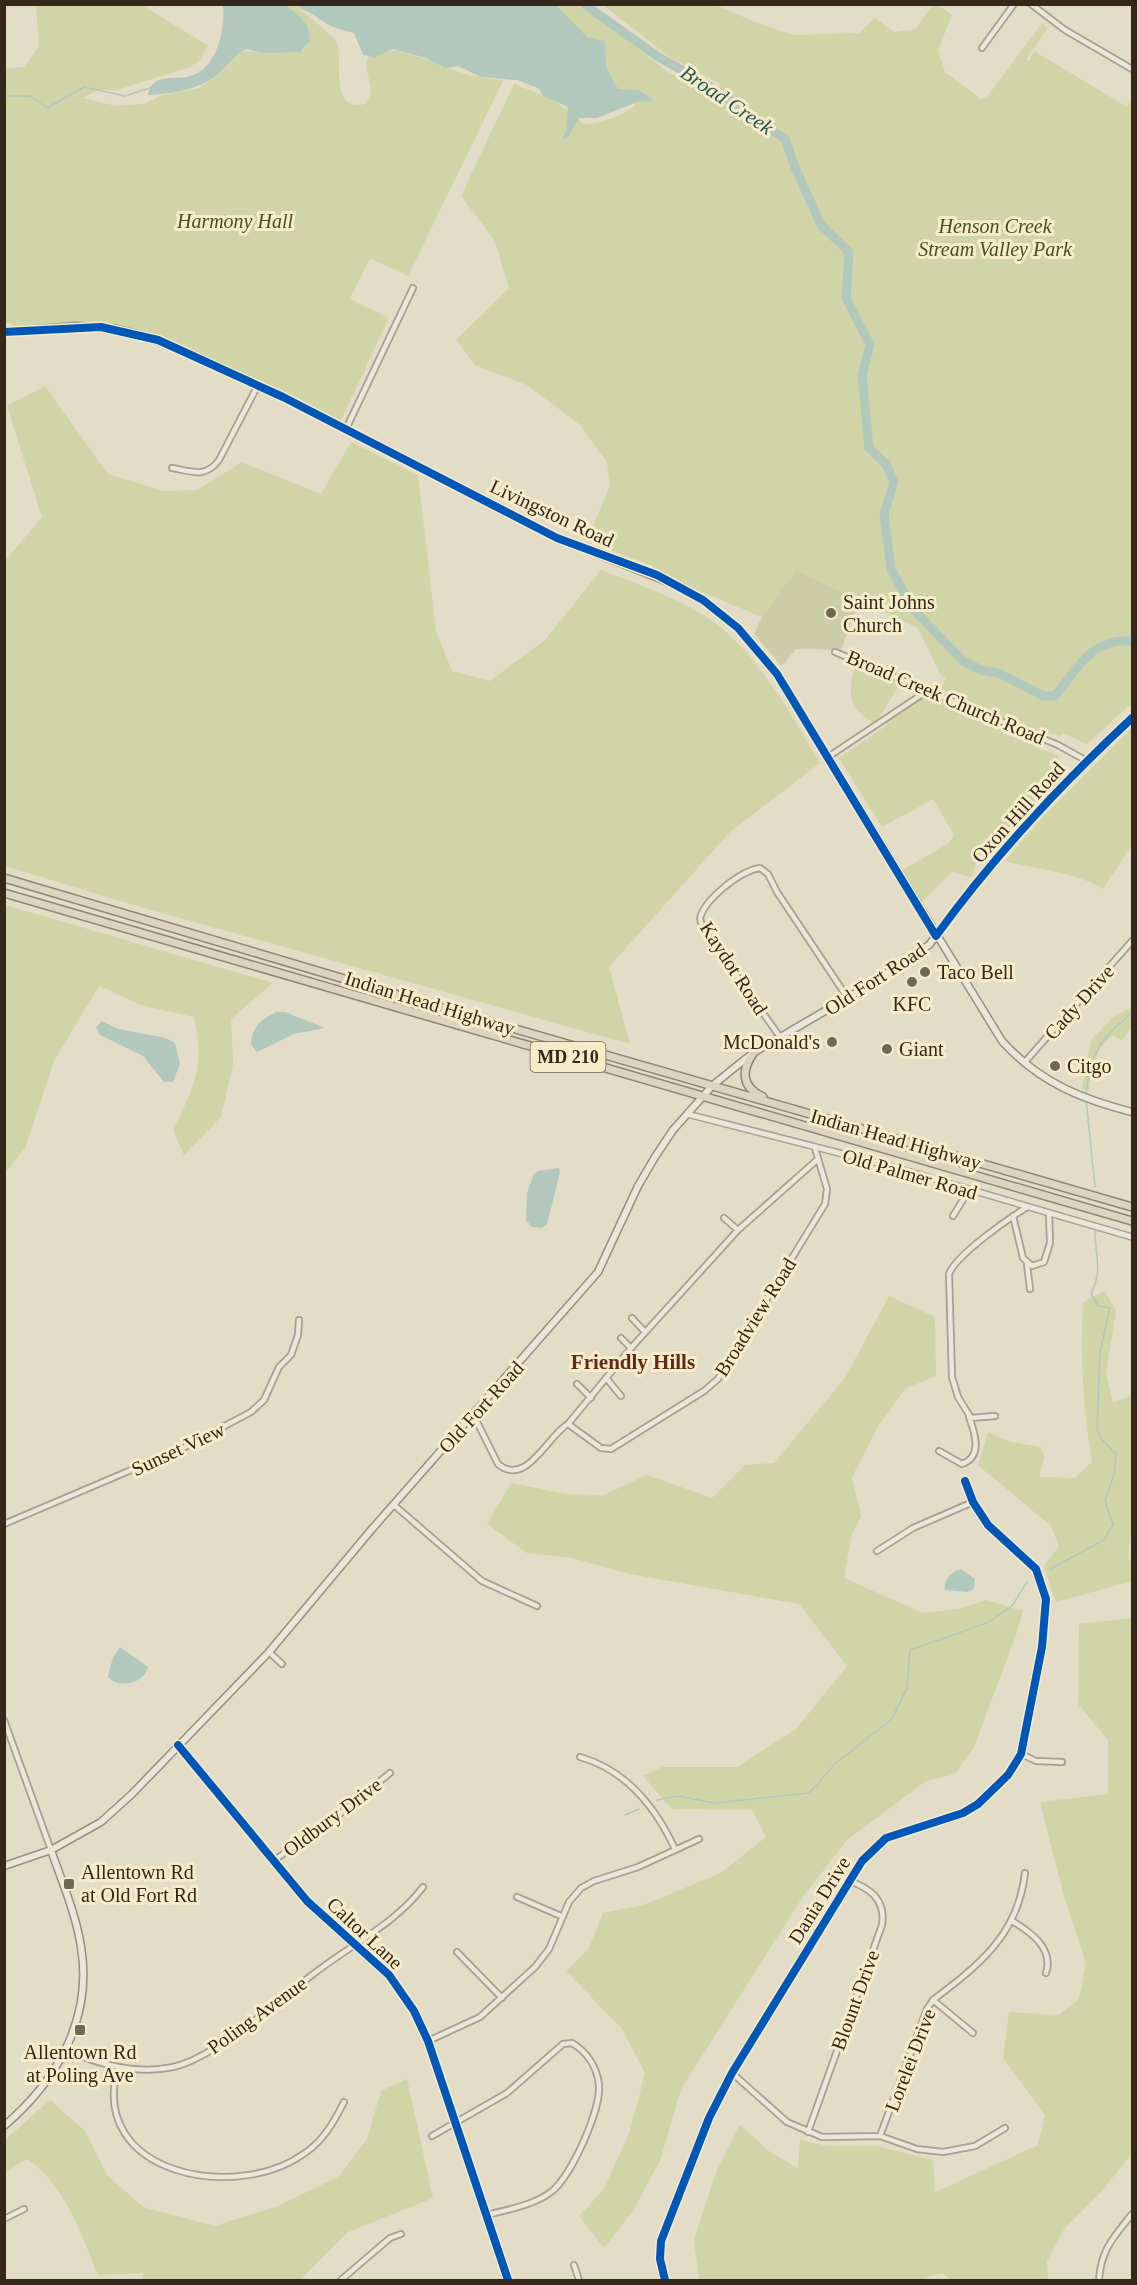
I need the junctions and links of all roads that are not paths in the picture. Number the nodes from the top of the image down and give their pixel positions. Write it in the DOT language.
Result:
graph roads {
  1 [pos="1014,4"];
  2 [pos="1031,4"];
  3 [pos="982,48"];
  4 [pos="1132,69"];
  5 [pos="413,288"];
  6 [pos="4,332"];
  7 [pos="258,384"];
  8 [pos="346,429"];
  9 [pos="172,468"];
  10 [pos="836,652"];
  11 [pos="930,689"];
  12 [pos="1132,718"];
  13 [pos="828,757"];
  14 [pos="1087,761"];
  15 [pos="4,878"];
  16 [pos="4,893"];
  17 [pos="936,936"];
  18 [pos="1132,941"];
  19 [pos="847,998"];
  20 [pos="780,1037"];
  21 [pos="754,1052"];
  22 [pos="1024,1063"];
  23 [pos="713,1085"];
  24 [pos="702,1097"];
  25 [pos="781,1106"];
  26 [pos="1132,1112"];
  27 [pos="687,1114"];
  28 [pos="815,1148"];
  29 [pos="819,1159"];
  30 [pos="969,1190"];
  31 [pos="1027,1207"];
  32 [pos="1132,1207"];
  33 [pos="1049,1213"];
  34 [pos="953,1216"];
  35 [pos="1013,1216"];
  36 [pos="724,1218"];
  37 [pos="1132,1221"];
  38 [pos="738,1230"];
  39 [pos="1132,1237"];
  40 [pos="1027,1264"];
  41 [pos="1030,1289"];
  42 [pos="632,1318"];
  43 [pos="299,1320"];
  44 [pos="645,1332"];
  45 [pos="621,1338"];
  46 [pos="631,1348"];
  47 [pos="606,1379"];
  48 [pos="577,1384"];
  49 [pos="621,1396"];
  50 [pos="591,1398"];
  51 [pos="968,1415"];
  52 [pos="474,1416"];
  53 [pos="995,1416"];
  54 [pos="568,1424"];
  55 [pos="939,1450"];
  56 [pos="965,1481"];
  57 [pos="973,1502"];
  58 [pos="394,1505"];
  59 [pos="4,1524"];
  60 [pos="877,1551"];
  61 [pos="537,1606"];
  62 [pos="269,1652"];
  63 [pos="282,1664"];
  64 [pos="4,1720"];
  65 [pos="178,1745"];
  66 [pos="1021,1754"];
  67 [pos="580,1757"];
  68 [pos="1062,1762"];
  69 [pos="390,1773"];
  70 [pos="699,1839"];
  71 [pos="51,1850"];
  72 [pos="675,1850"];
  73 [pos="273,1861"];
  74 [pos="4,1866"];
  75 [pos="1025,1873"];
  76 [pos="849,1881"];
  77 [pos="423,1887"];
  78 [pos="517,1897"];
  79 [pos="561,1916"];
  80 [pos="1012,1921"];
  81 [pos="356,1943"];
  82 [pos="457,1952"];
  83 [pos="1046,1974"];
  84 [pos="502,1998"];
  85 [pos="933,2000"];
  86 [pos="973,2033"];
  87 [pos="428,2041"];
  88 [pos="67,2050"];
  89 [pos="118,2067"];
  90 [pos="732,2073"];
  91 [pos="344,2102"];
  92 [pos="6,2122"];
  93 [pos="455,2124"];
  94 [pos="1005,2128"];
  95 [pos="808,2132"];
  96 [pos="432,2136"];
  97 [pos="880,2136"];
  98 [pos="24,2209"];
  99 [pos="1132,2214"];
  100 [pos="486,2215"];
  101 [pos="4,2219"];
  102 [pos="401,2234"];
  103 [pos="574,2265"];
  104 [pos="341,2280"];
  105 [pos="508,2280"];
  106 [pos="579,2280"];
  107 [pos="665,2280"];
  108 [pos="1099,2280"];
  1 -- 3 [label="street"];
  2 -- 4 [label="street"];
  5 -- 8 [label="street"];
  6 -- 7 [label="main road, Livingston Road"];
  7 -- 8 [label="main road, Livingston Road"];
  7 -- 9 [label="street"];
  8 -- 13 [label="main road, Livingston Road"];
  10 -- 11 [label="street, Broad Creek Church Road"];
  11 -- 13 [label="street"];
  11 -- 14 [label="street, Broad Creek Church Road"];
  12 -- 14 [label="main road, Oxon Hill Road"];
  13 -- 17 [label="main road, Livingston Road"];
  14 -- 17 [label="main road, Oxon Hill Road"];
  15 -- 23 [label="highway, Indian Head Highway / MD 210"];
  16 -- 24 [label="highway, Indian Head Highway / MD 210"];
  17 -- 19 [label="main road, Old Fort Road"];
  17 -- 22 [label="main road, Livingston Road"];
  18 -- 22 [label="street, Cady Drive"];
  19 -- 20 [label="main road, Old Fort Road"];
  19 -- 20 [label="street, Kaydot Road"];
  20 -- 21 [label="main road, Old Fort Road"];
  21 -- 23 [label="main road, Old Fort Road"];
  21 -- 25 [label="highway"];
  22 -- 26 [label="main road, Livingston Road"];
  23 -- 24 [label="main road, Old Fort Road"];
  23 -- 25 [label="highway, Indian Head Highway / MD 210"];
  24 -- 27 [label="main road, Old Fort Road"];
  24 -- 37 [label="highway, Indian Head Highway / MD 210"];
  25 -- 32 [label="highway, Indian Head Highway / MD 210"];
  27 -- 28 [label="street, Old Palmer Road"];
  27 -- 52 [label="main road, Old Fort Road"];
  28 -- 29 [label="street, Broadview Road"];
  28 -- 30 [label="street, Old Palmer Road"];
  29 -- 38 [label="street"];
  29 -- 54 [label="street, Broadview Road"];
  30 -- 31 [label="street, Old Palmer Road"];
  30 -- 34 [label="street"];
  31 -- 33 [label="street, Old Palmer Road"];
  31 -- 35 [label="street"];
  33 -- 39 [label="street, Old Palmer Road"];
  33 -- 40 [label="street"];
  35 -- 40 [label="street"];
  35 -- 51 [label="street"];
  36 -- 38 [label="street"];
  38 -- 44 [label="street"];
  40 -- 41 [label="street"];
  42 -- 44 [label="street"];
  43 -- 59 [label="street, Sunset View"];
  44 -- 46 [label="street"];
  45 -- 46 [label="street"];
  46 -- 47 [label="street"];
  47 -- 49 [label="street"];
  47 -- 50 [label="street"];
  48 -- 50 [label="street"];
  50 -- 54 [label="street"];
  51 -- 53 [label="street"];
  51 -- 55 [label="street"];
  52 -- 54 [label="street"];
  52 -- 58 [label="main road, Old Fort Road"];
  56 -- 57 [label="street, Dania Drive"];
  57 -- 60 [label="street"];
  57 -- 66 [label="street, Dania Drive"];
  58 -- 61 [label="street"];
  58 -- 62 [label="main road, Old Fort Road"];
  62 -- 63 [label="street"];
  62 -- 65 [label="main road, Old Fort Road"];
  64 -- 71 [label="street"];
  65 -- 71 [label="main road, Old Fort Road"];
  65 -- 73 [label="street, Caltor Lane"];
  66 -- 68 [label="street"];
  66 -- 76 [label="street, Dania Drive"];
  67 -- 72 [label="street"];
  69 -- 73 [label="street, Oldbury Drive"];
  70 -- 72 [label="street"];
  71 -- 74 [label="main road, Old Fort Road"];
  71 -- 88 [label="main road"];
  72 -- 79 [label="street"];
  73 -- 81 [label="street, Caltor Lane"];
  75 -- 80 [label="street, Lorelei Drive"];
  76 -- 90 [label="street, Dania Drive"];
  76 -- 95 [label="street, Blount Drive"];
  77 -- 81 [label="street, Poling Avenue"];
  78 -- 79 [label="street"];
  79 -- 84 [label="street"];
  80 -- 83 [label="street"];
  80 -- 85 [label="street, Lorelei Drive"];
  81 -- 87 [label="street, Caltor Lane"];
  81 -- 89 [label="street, Poling Avenue"];
  82 -- 84 [label="street"];
  84 -- 87 [label="street"];
  85 -- 86 [label="street"];
  85 -- 97 [label="street, Lorelei Drive"];
  87 -- 93 [label="street, Caltor Lane"];
  88 -- 89 [label="street, Poling Avenue"];
  88 -- 92 [label="main road"];
  89 -- 91 [label="street"];
  90 -- 95 [label="street"];
  90 -- 107 [label="street, Dania Drive"];
  93 -- 96 [label="street"];
  93 -- 100 [label="street, Caltor Lane"];
  93 -- 100 [label="street"];
  94 -- 97 [label="street"];
  95 -- 97 [label="street"];
  98 -- 101 [label="street"];
  99 -- 108 [label="street"];
  100 -- 105 [label="street, Caltor Lane"];
  102 -- 104 [label="street"];
  103 -- 106 [label="street"];
}
